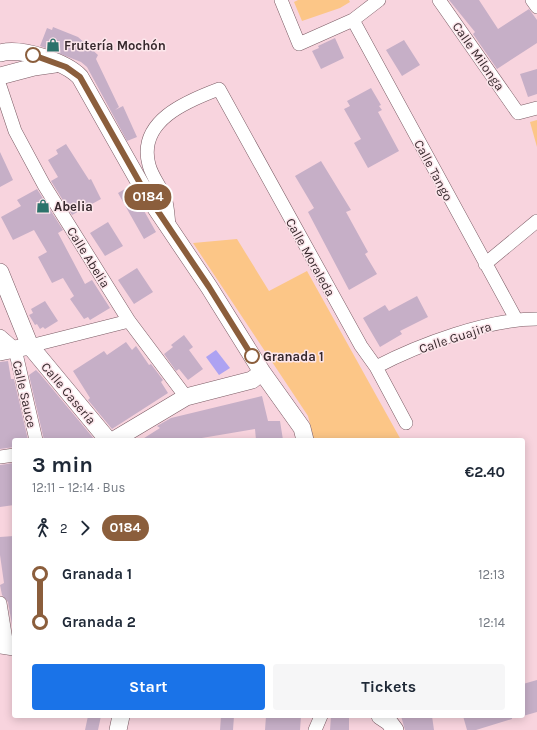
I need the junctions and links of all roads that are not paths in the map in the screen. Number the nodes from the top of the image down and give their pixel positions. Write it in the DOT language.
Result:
graph roads {
  1 [pos="281,0"];
  2 [pos="379,0"];
  3 [pos="439,0"];
  4 [pos="532,0"];
  5 [pos="537,8"];
  6 [pos="353,20"];
  7 [pos="0,53"];
  8 [pos="59,64"];
  9 [pos="0,76"];
  10 [pos="0,86"];
  11 [pos="537,108"];
  12 [pos="537,221"];
  13 [pos="169,226"];
  14 [pos="485,264"];
  15 [pos="0,272"];
  16 [pos="516,319"];
  17 [pos="537,319"];
  18 [pos="129,321"];
  19 [pos="0,336"];
  20 [pos="15,349"];
  21 [pos="376,367"];
  22 [pos="262,372"];
  23 [pos="186,397"];
  24 [pos="406,423"];
  25 [pos="36,438"];
  26 [pos="106,438"];
  27 [pos="117,438"];
  28 [pos="304,438"];
  29 [pos="12,455"];
  30 [pos="0,457"];
  31 [pos="0,603"];
  32 [pos="7,646"];
  33 [pos="121,718"];
  34 [pos="320,718"];
  35 [pos="383,718"];
  36 [pos="118,730"];
  37 [pos="315,730"];
  38 [pos="395,730"];
  1 -- 6 [label="street"];
  2 -- 6 [label="street"];
  3 -- 11 [label="street, Calle Milonga"];
  4 -- 5 [label="street"];
  6 -- 14 [label="street, Calle Tango"];
  7 -- 8 [label="street"];
  8 -- 9 [label="street"];
  8 -- 13 [label="street"];
  10 -- 18 [label="street, Calle Abelia"];
  12 -- 14 [label="street"];
  13 -- 21 [label="street, Calle Moraleda"];
  13 -- 22 [label="street"];
  14 -- 16 [label="street, Calle Tango"];
  15 -- 20 [label="street, Calle Casería"];
  16 -- 17 [label="street, Calle Guajira"];
  16 -- 21 [label="street, Calle Guajira"];
  18 -- 20 [label="street"];
  18 -- 23 [label="street, Calle Abelia"];
  19 -- 20 [label="street"];
  20 -- 25 [label="street, Calle Sauce"];
  20 -- 26 [label="street, Calle Casería"];
  21 -- 24 [label="street, Calle Moraleda"];
  22 -- 23 [label="street"];
  22 -- 28 [label="street"];
  23 -- 27 [label="street"];
  29 -- 30 [label="street"];
  31 -- 32 [label="street"];
  33 -- 36 [label="street"];
  34 -- 37 [label="street"];
  35 -- 38 [label="street"];
}
